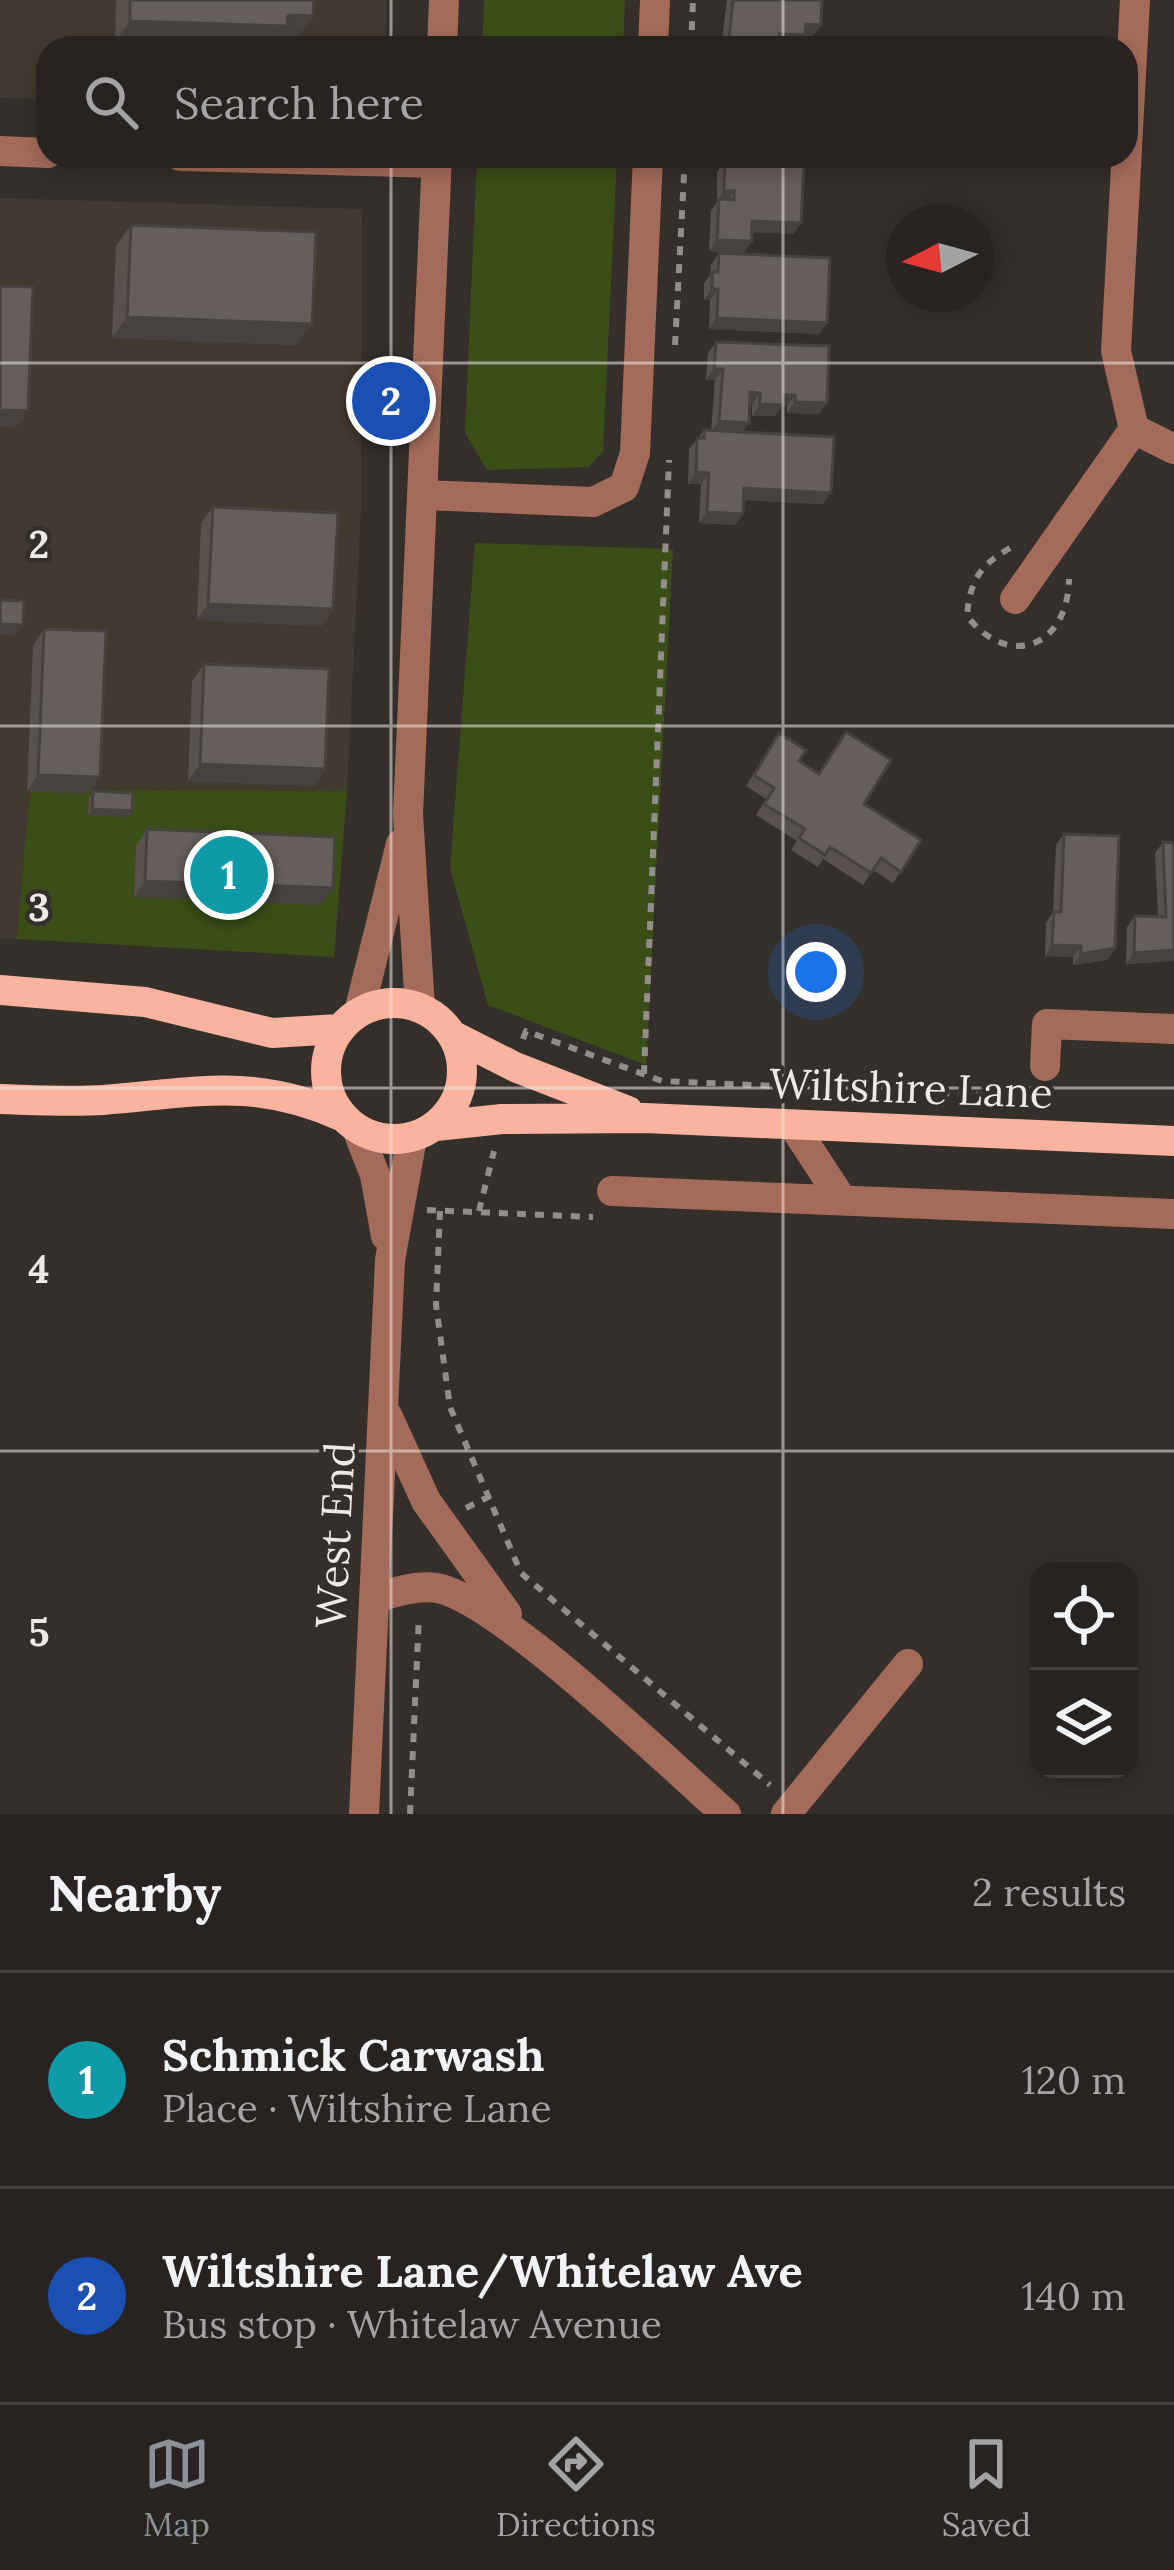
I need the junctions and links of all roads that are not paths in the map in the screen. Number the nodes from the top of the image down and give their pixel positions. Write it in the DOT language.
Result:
graph roads {
  1 [pos="444,0"];
  2 [pos="655,0"];
  3 [pos="1135,0"];
  4 [pos="442,36"];
  5 [pos="654,36"];
  6 [pos="1133,36"];
  7 [pos="0,151"];
  8 [pos="36,152"];
  9 [pos="437,168"];
  10 [pos="648,168"];
  11 [pos="1125,168"];
  12 [pos="1134,429"];
  13 [pos="1174,449"];
  14 [pos="424,495"];
  15 [pos="1016,598"];
  16 [pos="408,814"];
  17 [pos="0,990"];
  18 [pos="420,1008"];
  19 [pos="349,1020"];
  20 [pos="1174,1029"];
  21 [pos="452,1035"];
  22 [pos="1045,1066"];
  23 [pos="0,1099"];
  24 [pos="645,1118"];
  25 [pos="350,1123"];
  26 [pos="793,1124"];
  27 [pos="424,1132"];
  28 [pos="1174,1141"];
  29 [pos="612,1191"];
  30 [pos="842,1200"];
  31 [pos="1174,1214"];
  32 [pos="390,1260"];
  33 [pos="383,1404"];
  34 [pos="374,1599"];
  35 [pos="538,1651"];
  36 [pos="908,1664"];
  37 [pos="780,1801"];
  38 [pos="364,1814"];
  39 [pos="726,1814"];
  1 -- 4 [label="street"];
  2 -- 5 [label="street"];
  3 -- 6 [label="street"];
  7 -- 8 [label="street"];
  9 -- 14 [label="street"];
  10 -- 14 [label="street"];
  11 -- 12 [label="street"];
  12 -- 13 [label="street"];
  12 -- 15 [label="street"];
  14 -- 16 [label="street"];
  16 -- 18 [label="street"];
  16 -- 19 [label="street"];
  17 -- 19 [label="main road"];
  18 -- 19 [label="main road"];
  18 -- 21 [label="main road"];
  19 -- 25 [label="main road"];
  20 -- 22 [label="street, Wiltshire Lane"];
  21 -- 24 [label="main road, Wiltshire Lane"];
  21 -- 27 [label="main road"];
  23 -- 25 [label="main road"];
  24 -- 26 [label="main road, Wiltshire Lane"];
  24 -- 27 [label="main road, Wiltshire Lane"];
  25 -- 27 [label="main road"];
  25 -- 32 [label="street, West End"];
  26 -- 28 [label="main road, Wiltshire Lane"];
  26 -- 30 [label="street"];
  27 -- 32 [label="street, West End"];
  29 -- 30 [label="street"];
  30 -- 31 [label="street"];
  32 -- 33 [label="street, West End"];
  33 -- 34 [label="street, West End"];
  33 -- 35 [label="street"];
  34 -- 35 [label="street"];
  34 -- 38 [label="street, West End"];
  35 -- 39 [label="street"];
  36 -- 37 [label="street"];
}
